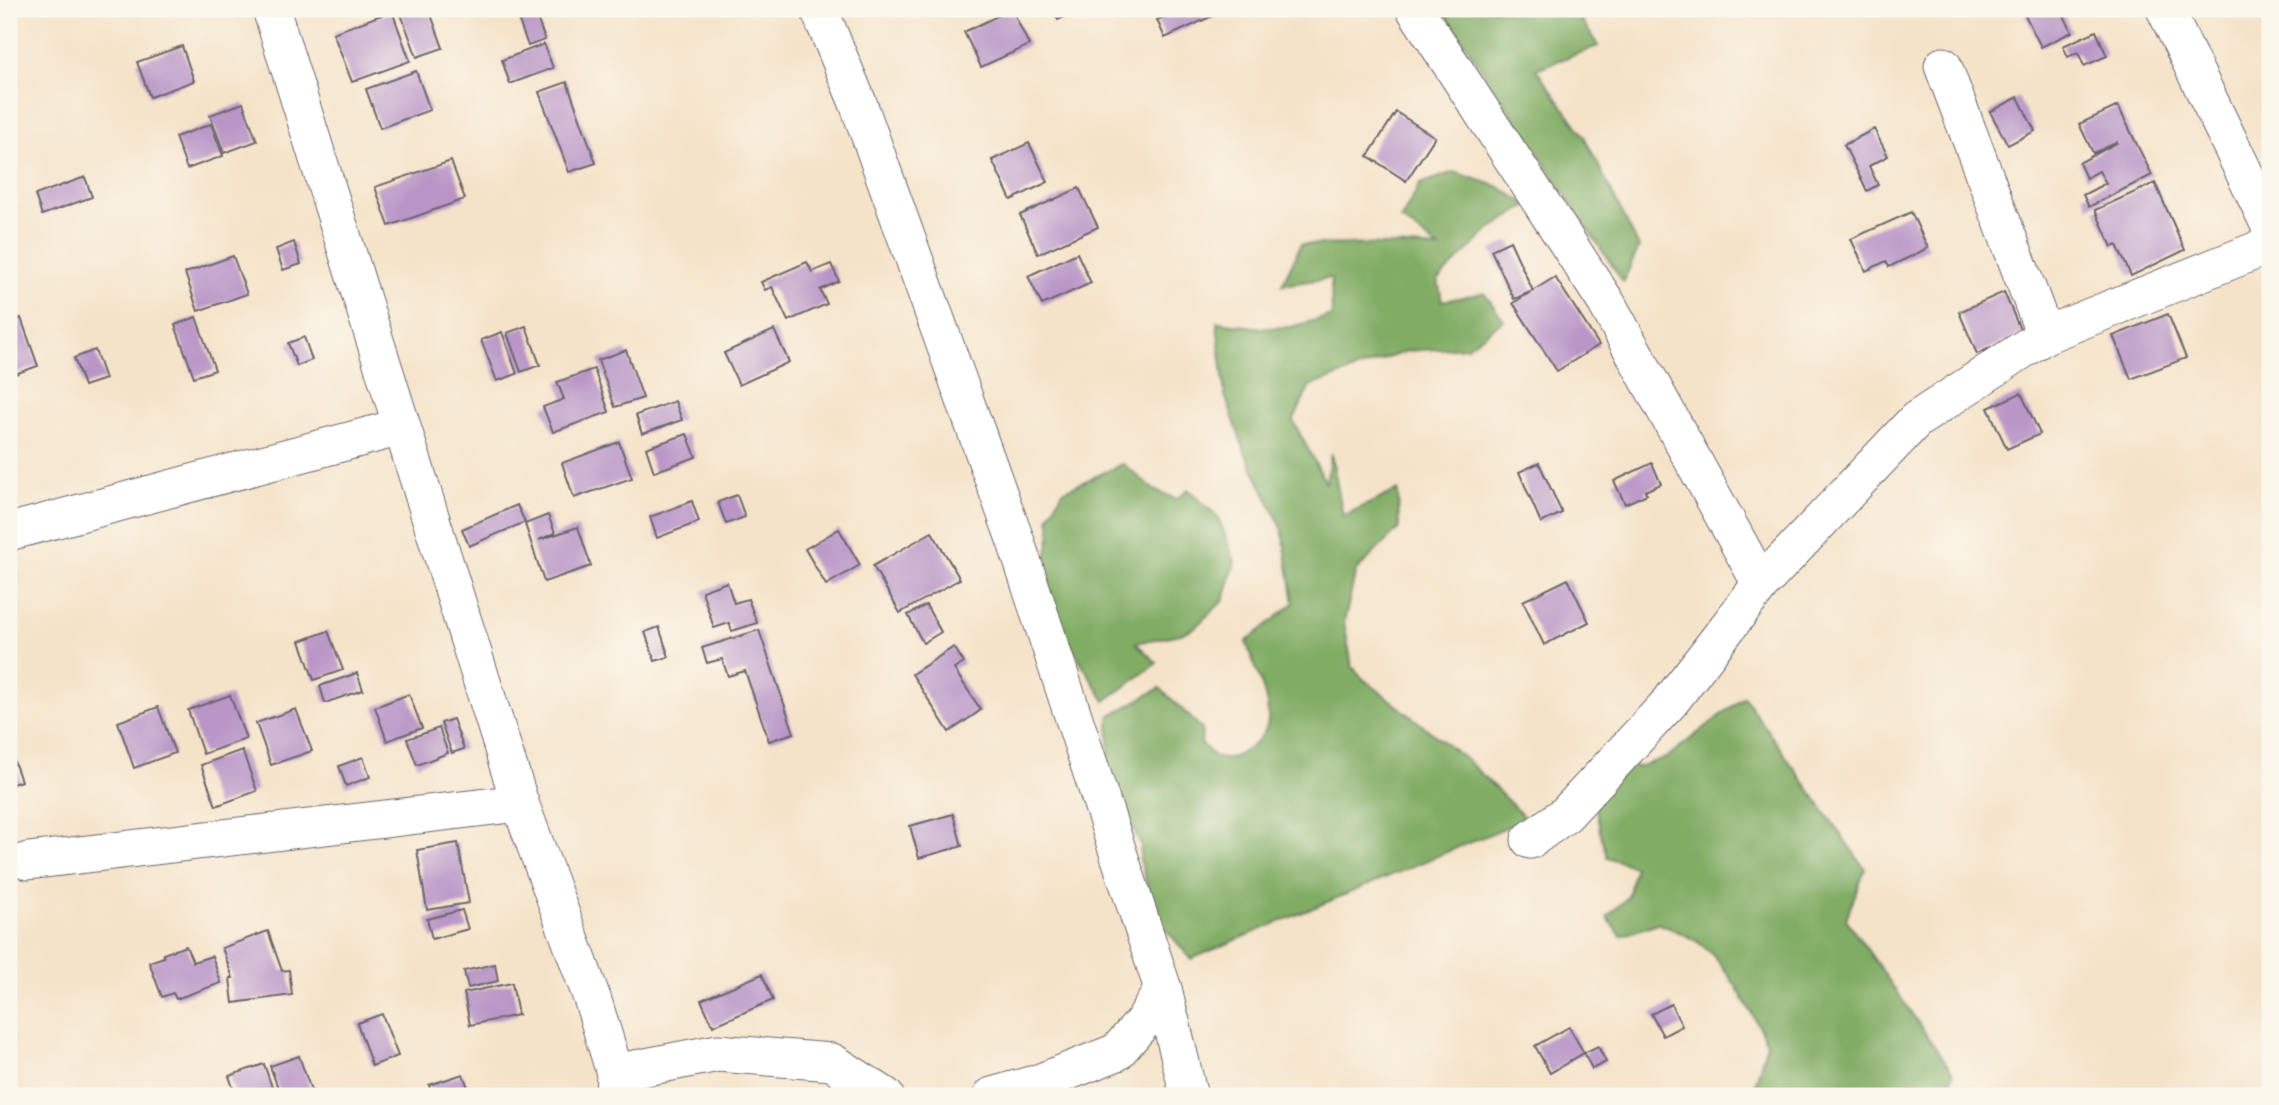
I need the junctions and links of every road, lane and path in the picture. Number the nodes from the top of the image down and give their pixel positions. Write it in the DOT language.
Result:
graph roads {
  1 [pos="271,9"];
  2 [pos="819,9"];
  3 [pos="1415,9"];
  4 [pos="2165,9"];
  5 [pos="1942,66"];
  6 [pos="2260,179"];
  7 [pos="2270,226"];
  8 [pos="2270,246"];
  9 [pos="2045,335"];
  10 [pos="401,426"];
  11 [pos="9,532"];
  12 [pos="1760,584"];
  13 [pos="520,803"];
  14 [pos="1530,840"];
  15 [pos="28,861"];
  16 [pos="1163,989"];
  17 [pos="615,1085"];
  18 [pos="885,1096"];
  19 [pos="992,1096"];
  20 [pos="1189,1096"];
  1 -- 10 [label="street"];
  2 -- 16 [label="street"];
  3 -- 12 [label="street"];
  4 -- 6 [label="street"];
  5 -- 9 [label="street"];
  6 -- 7 [label="street"];
  8 -- 9 [label="street"];
  9 -- 12 [label="street"];
  10 -- 11 [label="street"];
  10 -- 13 [label="street"];
  12 -- 14 [label="street"];
  13 -- 15 [label="street"];
  13 -- 17 [label="street"];
  16 -- 19 [label="street"];
  16 -- 20 [label="street"];
  17 -- 18 [label="street"];
}
